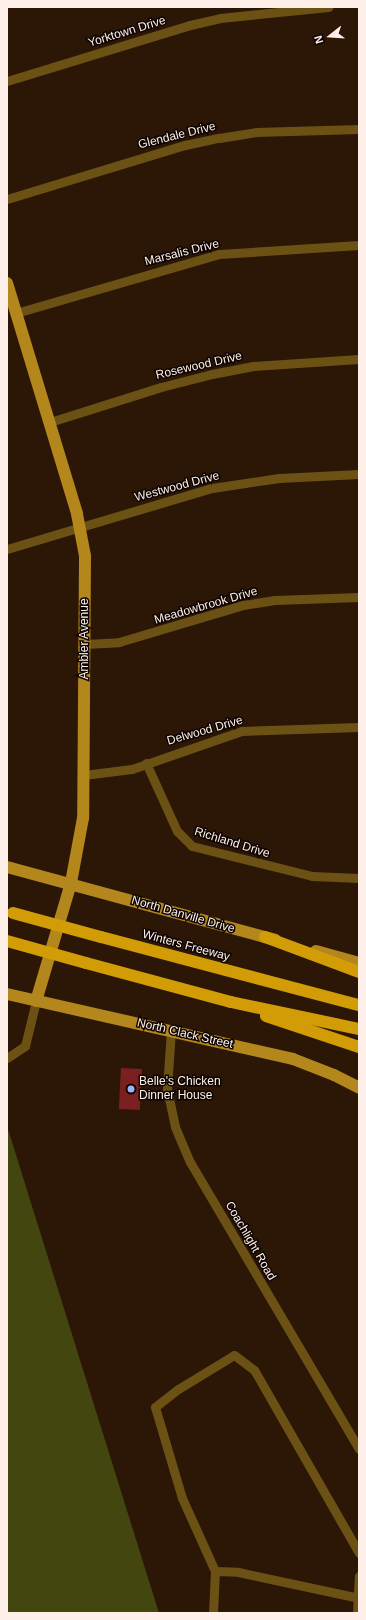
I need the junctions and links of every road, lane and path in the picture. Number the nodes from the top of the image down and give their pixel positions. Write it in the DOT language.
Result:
graph roads {
  1 [pos="328,7"];
  2 [pos="7,81"];
  3 [pos="359,129"];
  4 [pos="7,199"];
  5 [pos="359,245"];
  6 [pos="7,283"];
  7 [pos="16,313"];
  8 [pos="359,359"];
  9 [pos="50,422"];
  10 [pos="359,474"];
  11 [pos="81,528"];
  12 [pos="7,549"];
  13 [pos="359,597"];
  14 [pos="85,644"];
  15 [pos="359,727"];
  16 [pos="146,763"];
  17 [pos="84,775"];
  18 [pos="7,867"];
  19 [pos="359,878"];
  20 [pos="71,883"];
  21 [pos="10,912"];
  22 [pos="265,937"];
  23 [pos="7,941"];
  24 [pos="359,963"];
  25 [pos="359,972"];
  26 [pos="7,994"];
  27 [pos="36,1001"];
  28 [pos="231,1002"];
  29 [pos="359,1005"];
  30 [pos="359,1029"];
  31 [pos="171,1030"];
  32 [pos="359,1047"];
  33 [pos="7,1058"];
  34 [pos="359,1088"];
  35 [pos="359,1449"];
  36 [pos="359,1553"];
  37 [pos="215,1571"];
  38 [pos="359,1576"];
  39 [pos="358,1598"];
  40 [pos="213,1613"];
  41 [pos="357,1613"];
  1 -- 2 [label="street, Yorktown Drive"];
  3 -- 4 [label="street, Glendale Drive"];
  5 -- 7 [label="street, Marsalis Drive"];
  6 -- 7 [label="main road, Ambler Avenue"];
  7 -- 9 [label="main road, Ambler Avenue"];
  8 -- 9 [label="street, Rosewood Drive"];
  9 -- 11 [label="main road, Ambler Avenue"];
  10 -- 11 [label="street, Westwood Drive"];
  11 -- 12 [label="street, Westwood Drive"];
  11 -- 14 [label="main road, Ambler Avenue"];
  13 -- 14 [label="street, Meadowbrook Drive"];
  14 -- 17 [label="main road, Ambler Avenue"];
  15 -- 16 [label="street, Delwood Drive"];
  16 -- 17 [label="street, Delwood Drive"];
  16 -- 19 [label="street, Richland Drive"];
  17 -- 20 [label="main road, Ambler Avenue"];
  18 -- 20 [label="main road, North Danville Drive"];
  20 -- 22 [label="main road, North Danville Drive"];
  20 -- 27 [label="main road, Ambler Avenue"];
  21 -- 29 [label="highway, Winters Freeway, bridge"];
  22 -- 24 [label="main road, North Danville Drive"];
  22 -- 25 [label="highway"];
  23 -- 28 [label="highway, bridge"];
  26 -- 27 [label="main road, North Clack Street"];
  27 -- 31 [label="main road, North Clack Street"];
  27 -- 33 [label="street"];
  28 -- 30 [label="highway"];
  28 -- 32 [label="highway"];
  31 -- 34 [label="main road, North Clack Street"];
  31 -- 35 [label="street, Coachlight Road"];
  36 -- 37 [label="street"];
  37 -- 39 [label="street"];
  37 -- 40 [label="street"];
  38 -- 39 [label="street"];
  39 -- 41 [label="street"];
}
